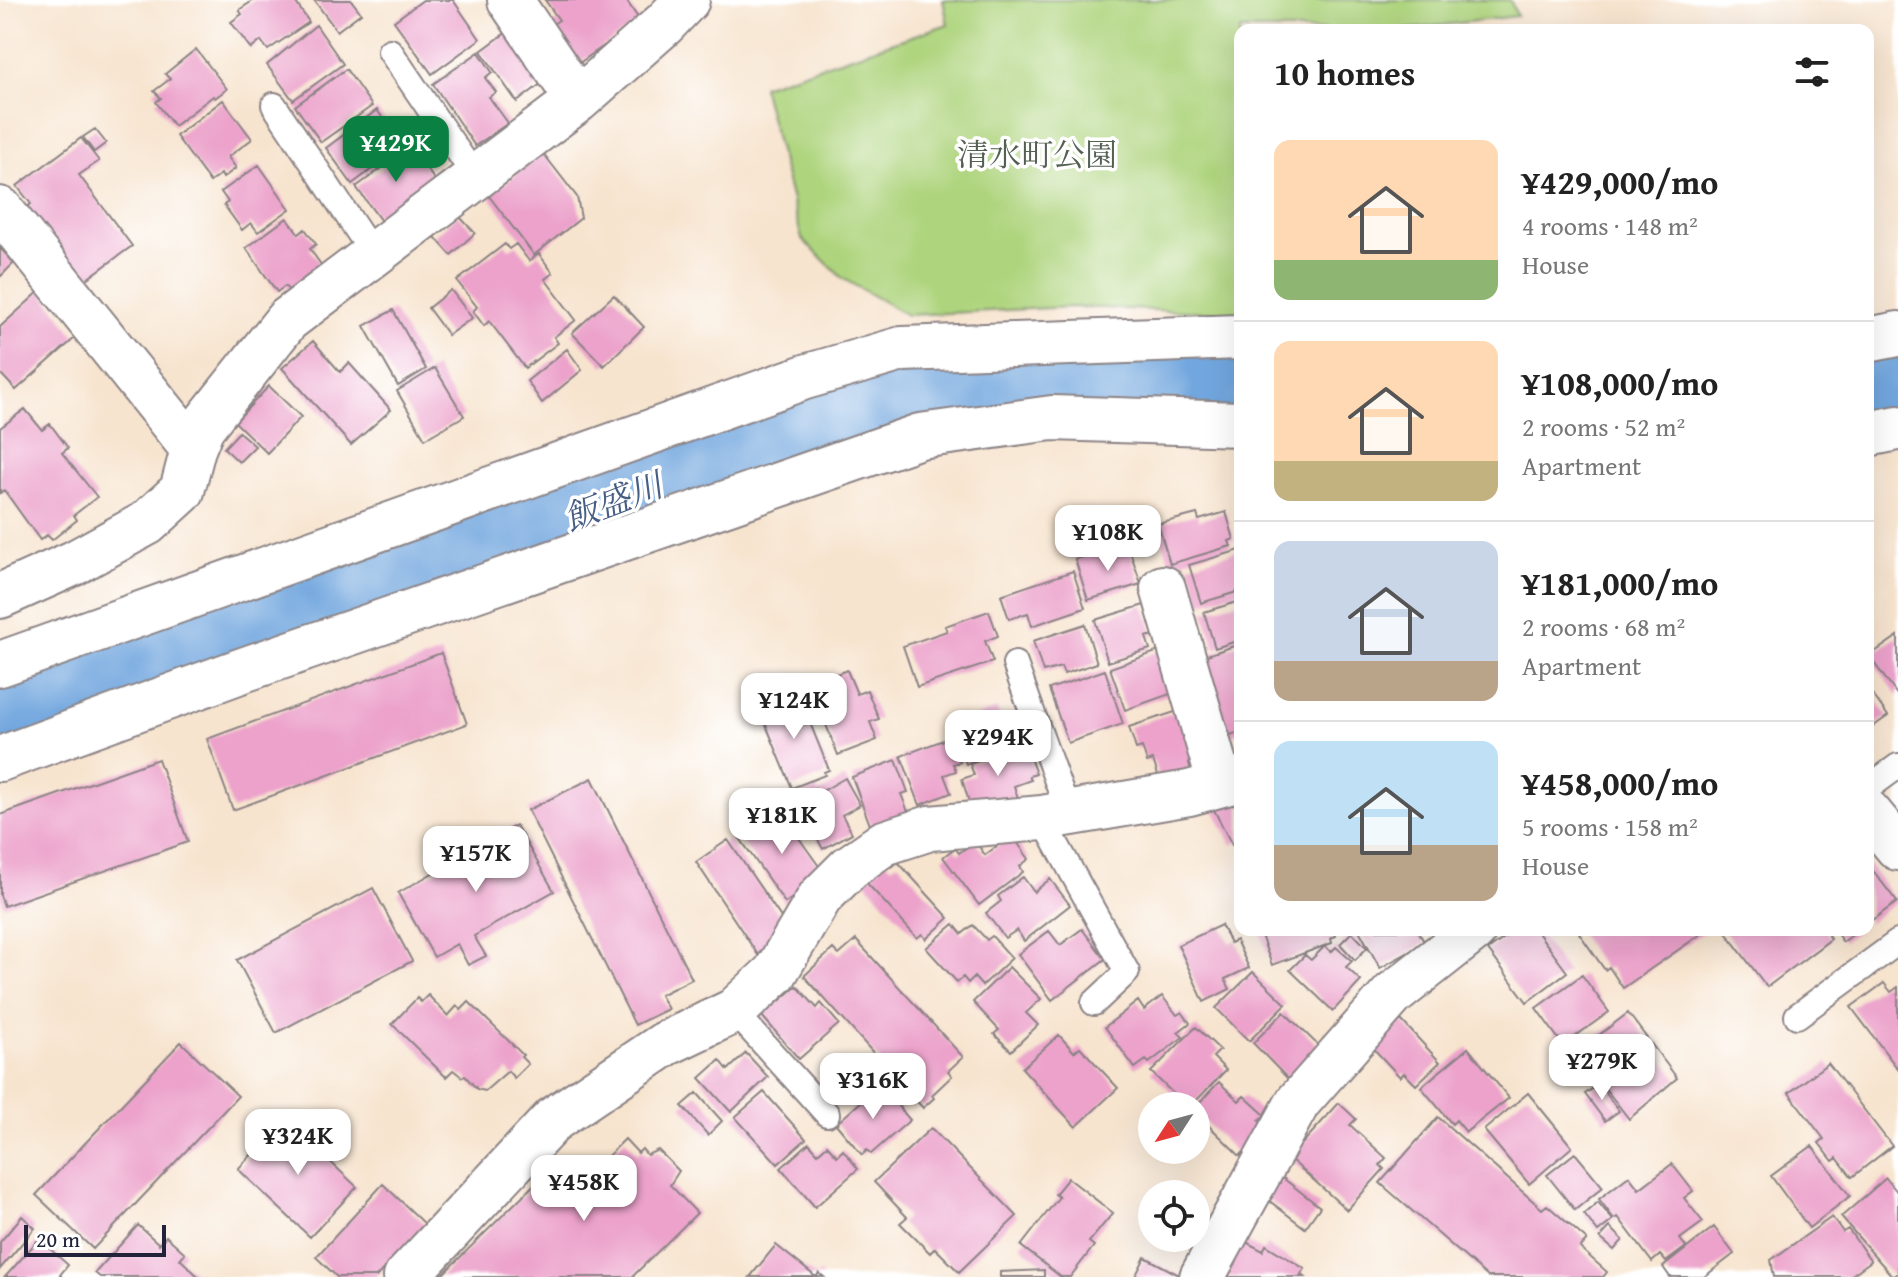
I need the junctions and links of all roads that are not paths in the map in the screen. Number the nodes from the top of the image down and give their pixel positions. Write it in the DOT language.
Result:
graph roads {
  1 [pos="510,0"];
  2 [pos="687,0"];
  3 [pos="390,51"];
  4 [pos="578,100"];
  5 [pos="274,105"];
  6 [pos="476,178"];
  7 [pos="0,209"];
  8 [pos="373,254"];
  9 [pos="1898,334"];
  10 [pos="1234,337"];
  11 [pos="1874,339"];
  12 [pos="1234,424"];
  13 [pos="1898,428"];
  14 [pos="1874,433"];
  15 [pos="193,449"];
  16 [pos="1163,588"];
  17 [pos="0,596"];
  18 [pos="0,664"];
  19 [pos="1015,664"];
  20 [pos="0,759"];
  21 [pos="1898,766"];
  22 [pos="1230,782"];
  23 [pos="1874,784"];
  24 [pos="1055,815"];
  25 [pos="1874,819"];
  26 [pos="1898,848"];
  27 [pos="1466,936"];
  28 [pos="1898,942"];
  29 [pos="1094,1003"];
  30 [pos="734,1011"];
  31 [pos="1797,1016"];
  32 [pos="827,1114"];
  33 [pos="406,1277"];
  34 [pos="1202,1277"];
  1 -- 4 [label="street"];
  2 -- 4 [label="street"];
  3 -- 6 [label="lane"];
  4 -- 6 [label="street"];
  5 -- 8 [label="lane"];
  6 -- 8 [label="street"];
  7 -- 15 [label="street"];
  8 -- 15 [label="street"];
  9 -- 11 [label="street"];
  10 -- 18 [label="street"];
  12 -- 20 [label="street"];
  13 -- 14 [label="street"];
  15 -- 17 [label="street"];
  16 -- 22 [label="street"];
  19 -- 24 [label="lane"];
  21 -- 23 [label="lane"];
  22 -- 24 [label="street"];
  24 -- 29 [label="lane"];
  24 -- 30 [label="street"];
  25 -- 26 [label="street"];
  27 -- 34 [label="street"];
  28 -- 31 [label="lane"];
  30 -- 32 [label="lane"];
  30 -- 33 [label="street"];
}
